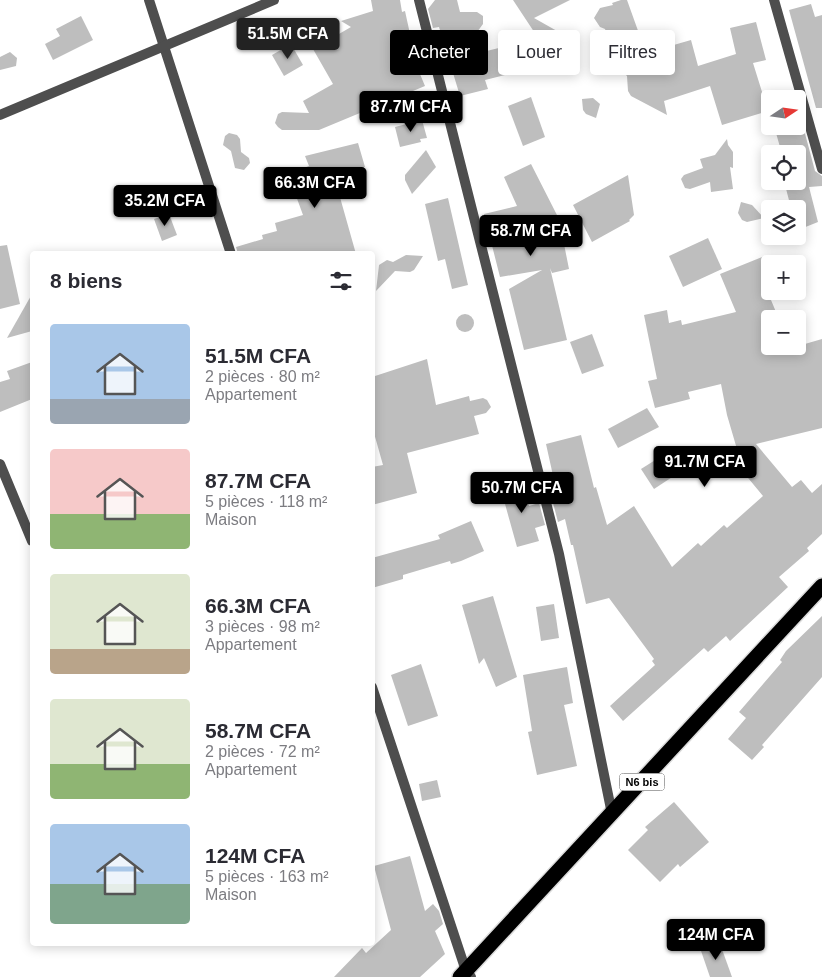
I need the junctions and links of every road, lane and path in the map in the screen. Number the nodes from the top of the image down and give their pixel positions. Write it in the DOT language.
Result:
graph roads {
  1 [pos="149,0"];
  2 [pos="274,0"];
  3 [pos="419,0"];
  4 [pos="774,0"];
  5 [pos="164,46"];
  6 [pos="0,115"];
  7 [pos="822,169"];
  8 [pos="230,251"];
  9 [pos="0,464"];
  10 [pos="30,536"];
  11 [pos="822,586"];
  12 [pos="375,696"];
  13 [pos="612,814"];
  14 [pos="466,975"];
  1 -- 5 [label="street"];
  2 -- 5 [label="street"];
  3 -- 13 [label="street"];
  4 -- 7 [label="street"];
  5 -- 6 [label="street"];
  5 -- 8 [label="street"];
  9 -- 10 [label="street"];
  11 -- 13 [label="highway, N6 bis"];
  12 -- 14 [label="street"];
  13 -- 14 [label="highway, N6 bis"];
}
